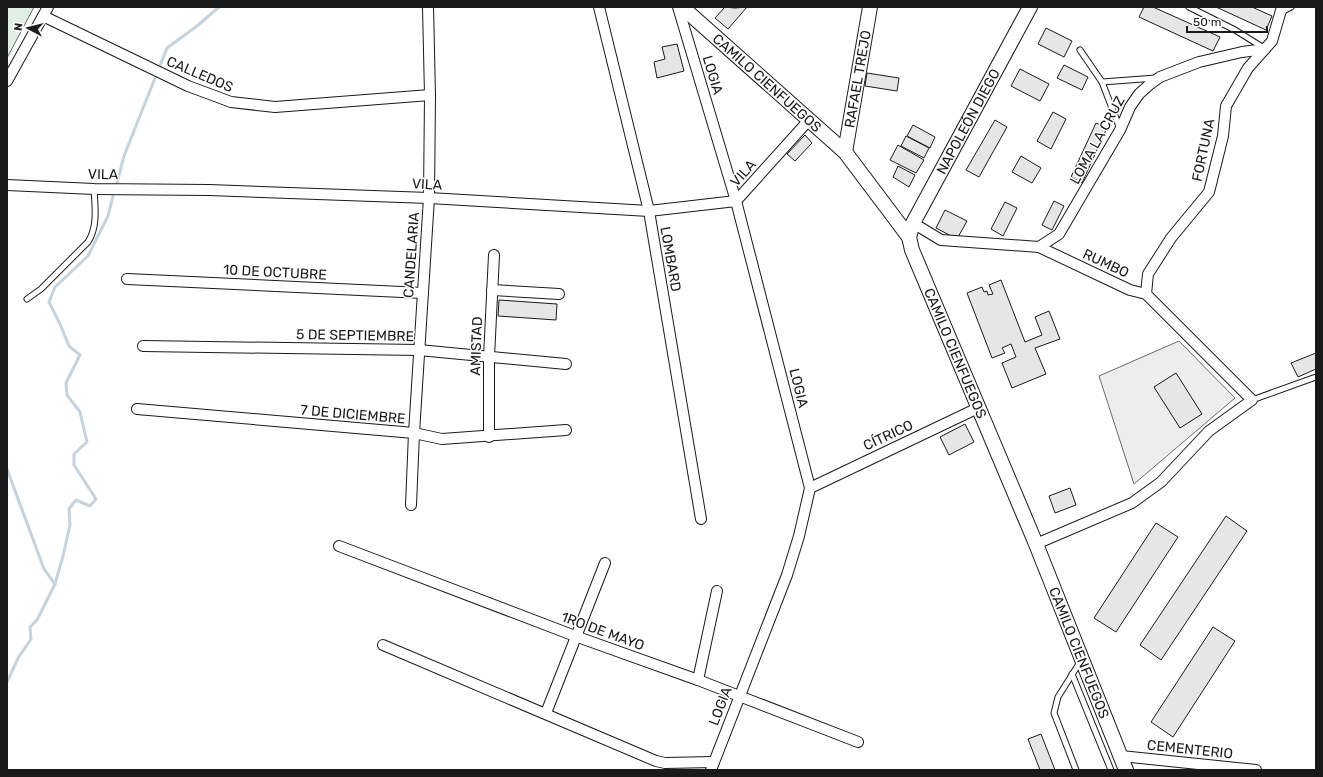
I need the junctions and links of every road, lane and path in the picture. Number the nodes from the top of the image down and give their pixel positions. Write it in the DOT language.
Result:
graph roads {
  1 [pos="428,7"];
  2 [pos="599,7"];
  3 [pos="678,7"];
  4 [pos="682,7"];
  5 [pos="870,7"];
  6 [pos="1030,7"];
  7 [pos="1189,7"];
  8 [pos="1291,7"];
  9 [pos="1281,10"];
  10 [pos="46,11"];
  11 [pos="1265,49"];
  12 [pos="1080,50"];
  13 [pos="1160,77"];
  14 [pos="7,81"];
  15 [pos="1102,82"];
  16 [pos="430,95"];
  17 [pos="810,120"];
  18 [pos="1120,130"];
  19 [pos="845,152"];
  20 [pos="7,184"];
  21 [pos="94,189"];
  22 [pos="429,198"];
  23 [pos="736,201"];
  24 [pos="649,211"];
  25 [pos="913,223"];
  26 [pos="909,237"];
  27 [pos="1039,247"];
  28 [pos="494,255"];
  29 [pos="127,278"];
  30 [pos="492,290"];
  31 [pos="423,294"];
  32 [pos="559,294"];
  33 [pos="1146,294"];
  34 [pos="27,299"];
  35 [pos="143,346"];
  36 [pos="419,350"];
  37 [pos="489,357"];
  38 [pos="566,364"];
  39 [pos="1316,377"];
  40 [pos="1252,400"];
  41 [pos="978,408"];
  42 [pos="137,409"];
  43 [pos="566,430"];
  44 [pos="414,433"];
  45 [pos="489,437"];
  46 [pos="810,488"];
  47 [pos="411,505"];
  48 [pos="701,519"];
  49 [pos="1036,544"];
  50 [pos="339,546"];
  51 [pos="605,563"];
  52 [pos="717,592"];
  53 [pos="575,636"];
  54 [pos="383,645"];
  55 [pos="1082,658"];
  56 [pos="1072,674"];
  57 [pos="698,680"];
  58 [pos="739,697"];
  59 [pos="546,713"];
  60 [pos="858,742"];
  61 [pos="1121,756"];
  62 [pos="712,766"];
  63 [pos="1076,770"];
  64 [pos="1111,770"];
  65 [pos="1126,770"];
  66 [pos="1256,770"];
  1 -- 16 [label="street, CANDELARIA"];
  2 -- 24 [label="street, LOMBARD"];
  3 -- 23 [label="street, LOGIA"];
  4 -- 17 [label="main road, CAMILO CIENFUEGOS"];
  5 -- 19 [label="main road, RAFAEL TREJO"];
  6 -- 25 [label="main road, NAPOLEÓN DIEGO"];
  7 -- 11 [label="lane"];
  8 -- 9 [label="lane"];
  9 -- 11 [label="street, FORTUNA"];
  10 -- 14 [label="street"];
  10 -- 16 [label="street, CALLEDOS"];
  11 -- 13 [label="street, LOMA LA CRUZ"];
  11 -- 33 [label="street, FORTUNA"];
  12 -- 15 [label="lane"];
  13 -- 15 [label="lane"];
  13 -- 18 [label="street, LOMA LA CRUZ"];
  15 -- 18 [label="lane"];
  16 -- 22 [label="street, CANDELARIA"];
  17 -- 19 [label="main road, CAMILO CIENFUEGOS"];
  17 -- 23 [label="street, VILA"];
  18 -- 27 [label="street, LOMA LA CRUZ"];
  19 -- 26 [label="main road, CAMILO CIENFUEGOS"];
  20 -- 21 [label="street, VILA"];
  21 -- 22 [label="street, VILA"];
  21 -- 34 [label="lane"];
  22 -- 24 [label="street, VILA"];
  22 -- 31 [label="street, CANDELARIA"];
  23 -- 24 [label="street, VILA"];
  23 -- 46 [label="street, LOGIA"];
  24 -- 48 [label="street, LOMBARD"];
  25 -- 26 [label="main road, NAPOLEÓN DIEGO"];
  25 -- 27 [label="street, RUMBO"];
  26 -- 41 [label="main road, CAMILO CIENFUEGOS"];
  27 -- 33 [label="street, RUMBO"];
  28 -- 30 [label="street, AMISTAD"];
  29 -- 31 [label="street, 10 DE OCTUBRE"];
  30 -- 32 [label="street"];
  30 -- 37 [label="street, AMISTAD"];
  31 -- 36 [label="street, CANDELARIA"];
  33 -- 40 [label="street, RUMBO"];
  35 -- 36 [label="street, 5 DE SEPTIEMBRE"];
  36 -- 37 [label="street, 5 DE SEPTIEMBRE"];
  36 -- 44 [label="street, CANDELARIA"];
  37 -- 38 [label="street, 5 DE SEPTIEMBRE"];
  37 -- 45 [label="street, AMISTAD"];
  39 -- 40 [label="lane"];
  40 -- 49 [label="street"];
  41 -- 46 [label="street, CÍTRICO"];
  41 -- 49 [label="main road, CAMILO CIENFUEGOS"];
  42 -- 44 [label="street, 7 DE DICIEMBRE"];
  43 -- 45 [label="street, 7 DE DICIEMBRE"];
  44 -- 45 [label="street, 7 DE DICIEMBRE"];
  44 -- 47 [label="street, CANDELARIA"];
  46 -- 58 [label="street, LOGIA"];
  49 -- 55 [label="main road, CAMILO CIENFUEGOS"];
  50 -- 53 [label="street, 1RO DE MAYO"];
  51 -- 53 [label="street"];
  52 -- 57 [label="street"];
  53 -- 57 [label="street, 1RO DE MAYO"];
  53 -- 59 [label="street"];
  54 -- 59 [label="street"];
  55 -- 56 [label="lane"];
  55 -- 61 [label="main road, CAMILO CIENFUEGOS"];
  56 -- 63 [label="lane"];
  56 -- 64 [label="lane"];
  57 -- 58 [label="street, 1RO DE MAYO"];
  58 -- 60 [label="street, 1RO DE MAYO"];
  58 -- 62 [label="street, LOGIA"];
  59 -- 62 [label="street"];
  61 -- 65 [label="main road, CAMILO CIENFUEGOS"];
  61 -- 66 [label="street, CEMENTERIO"];
}
